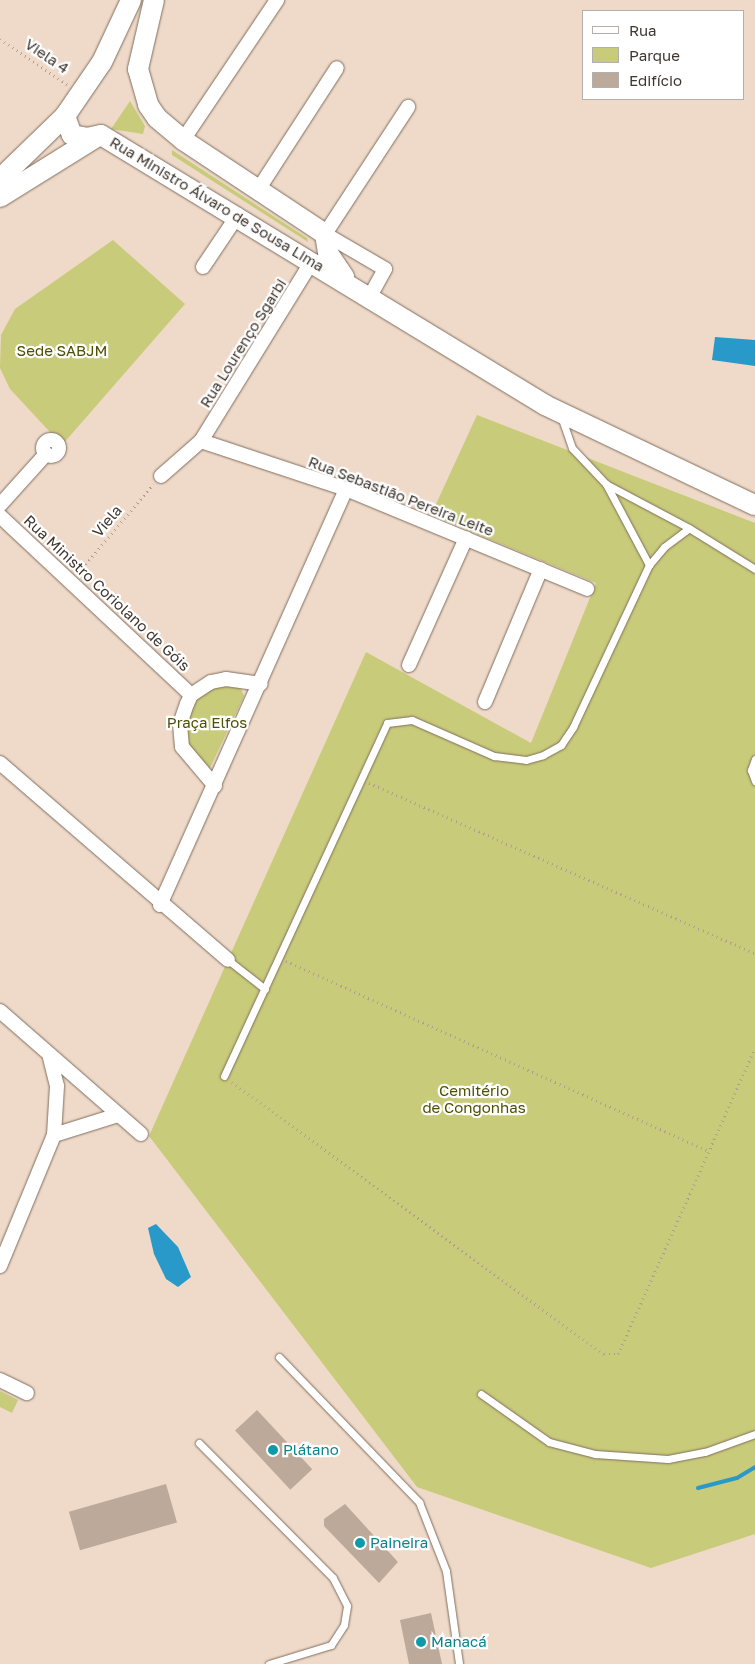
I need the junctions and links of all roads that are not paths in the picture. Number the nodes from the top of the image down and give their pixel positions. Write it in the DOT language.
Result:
graph roads {
  1 [pos="131,0"];
  2 [pos="154,0"];
  3 [pos="277,0"];
  4 [pos="337,68"];
  5 [pos="408,107"];
  6 [pos="65,116"];
  7 [pos="101,135"];
  8 [pos="183,140"];
  9 [pos="0,179"];
  10 [pos="258,190"];
  11 [pos="0,197"];
  12 [pos="238,215"];
  13 [pos="325,234"];
  14 [pos="292,249"];
  15 [pos="312,261"];
  16 [pos="203,267"];
  17 [pos="350,285"];
  18 [pos="370,298"];
  19 [pos="560,412"];
  20 [pos="56,439"];
  21 [pos="202,441"];
  22 [pos="161,476"];
  23 [pos="606,484"];
  24 [pos="346,489"];
  25 [pos="0,505"];
  26 [pos="755,505"];
  27 [pos="0,516"];
  28 [pos="689,528"];
  29 [pos="466,538"];
  30 [pos="649,565"];
  31 [pos="541,569"];
  32 [pos="755,570"];
  33 [pos="587,589"];
  34 [pos="409,665"];
  35 [pos="261,684"];
  36 [pos="191,695"];
  37 [pos="485,702"];
  38 [pos="755,759"];
  39 [pos="0,763"];
  40 [pos="755,781"];
  41 [pos="215,786"];
  42 [pos="160,905"];
  43 [pos="228,960"];
  44 [pos="265,989"];
  45 [pos="0,1011"];
  46 [pos="50,1057"];
  47 [pos="224,1076"];
  48 [pos="118,1114"];
  49 [pos="141,1134"];
  50 [pos="54,1135"];
  51 [pos="0,1266"];
  52 [pos="279,1357"];
  53 [pos="0,1380"];
  54 [pos="27,1393"];
  55 [pos="481,1394"];
  56 [pos="755,1434"];
  57 [pos="200,1443"];
  58 [pos="269,1664"];
  59 [pos="459,1664"];
  1 -- 6 [label="main road"];
  2 -- 8 [label="main road, Rua Ministro Álvaro de Sousa Lima"];
  3 -- 8 [label="street"];
  4 -- 10 [label="street"];
  5 -- 13 [label="street"];
  6 -- 7 [label="main road, Rua Ministro Álvaro de Sousa Lima"];
  6 -- 9 [label="main road"];
  7 -- 11 [label="main road"];
  7 -- 12 [label="main road, Rua Ministro Álvaro de Sousa Lima"];
  8 -- 10 [label="main road, Rua Ministro Álvaro de Sousa Lima"];
  10 -- 13 [label="main road, Rua Ministro Álvaro de Sousa Lima"];
  12 -- 14 [label="main road, Rua Ministro Álvaro de Sousa Lima"];
  12 -- 16 [label="street"];
  13 -- 14 [label="main road"];
  13 -- 17 [label="main road, Rua Ministro Álvaro de Sousa Lima"];
  13 -- 18 [label="street, Rua Ministro Álvaro de Sousa Lima"];
  14 -- 15 [label="main road, Rua Ministro Álvaro de Sousa Lima"];
  15 -- 17 [label="main road, Rua Ministro Álvaro de Sousa Lima"];
  15 -- 21 [label="street, Rua Lourenço Sgarbi"];
  17 -- 18 [label="main road, Rua Ministro Álvaro de Sousa Lima"];
  18 -- 19 [label="main road, Rua Ministro Álvaro de Sousa Lima"];
  19 -- 23 [label="lane"];
  19 -- 26 [label="main road, Rua Ministro Álvaro de Sousa Lima"];
  20 -- 25 [label="street"];
  21 -- 22 [label="street, Rua Lourenço Sgarbi"];
  21 -- 24 [label="street, Rua Sebastião Pereira Leite"];
  23 -- 28 [label="lane"];
  23 -- 30 [label="lane"];
  24 -- 29 [label="street, Rua Sebastião Pereira Leite"];
  24 -- 35 [label="street"];
  27 -- 36 [label="street, Rua Ministro Coriolano de Góis"];
  28 -- 30 [label="lane"];
  28 -- 32 [label="lane"];
  29 -- 31 [label="street, Rua Sebastião Pereira Leite"];
  29 -- 34 [label="street"];
  30 -- 44 [label="lane"];
  31 -- 33 [label="street, Rua Sebastião Pereira Leite"];
  31 -- 37 [label="street"];
  35 -- 36 [label="street"];
  35 -- 41 [label="street"];
  36 -- 41 [label="street"];
  38 -- 40 [label="lane"];
  39 -- 42 [label="street"];
  41 -- 42 [label="street"];
  42 -- 43 [label="street"];
  43 -- 44 [label="lane"];
  44 -- 47 [label="lane"];
  45 -- 46 [label="street"];
  46 -- 48 [label="street"];
  46 -- 50 [label="street"];
  48 -- 49 [label="street"];
  48 -- 50 [label="street"];
  50 -- 51 [label="street"];
  52 -- 59 [label="lane"];
  53 -- 54 [label="street"];
  55 -- 56 [label="lane"];
  57 -- 58 [label="lane"];
}
